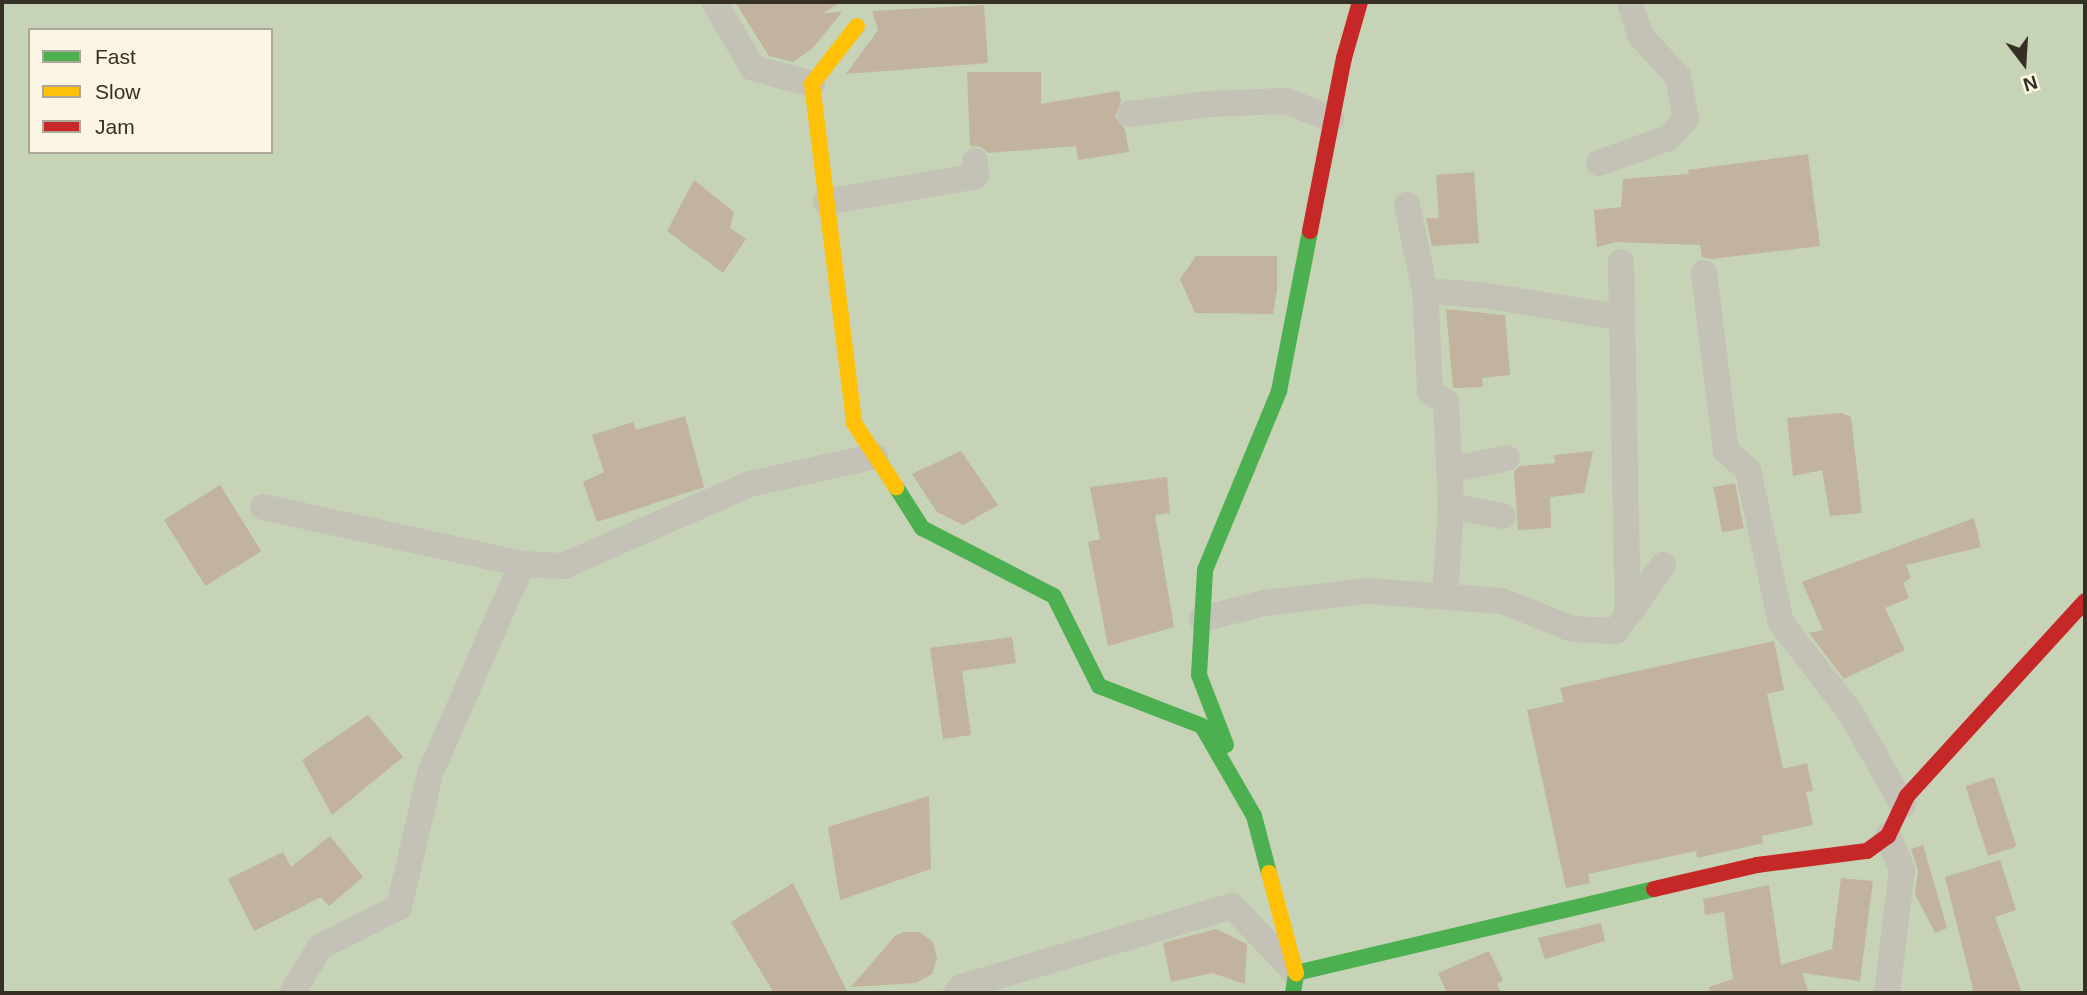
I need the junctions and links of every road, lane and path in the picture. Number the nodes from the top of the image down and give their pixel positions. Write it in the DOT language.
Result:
graph roads {
  1 [pos="715,2"];
  2 [pos="1360,2"];
  3 [pos="1630,2"];
  4 [pos="857,26"];
  5 [pos="812,84"];
  6 [pos="1130,114"];
  7 [pos="1332,119"];
  8 [pos="975,161"];
  9 [pos="1599,163"];
  10 [pos="826,202"];
  11 [pos="1407,205"];
  12 [pos="1621,262"];
  13 [pos="1704,273"];
  14 [pos="1425,290"];
  15 [pos="1622,318"];
  16 [pos="875,456"];
  17 [pos="1507,458"];
  18 [pos="1449,470"];
  19 [pos="1451,506"];
  20 [pos="263,507"];
  21 [pos="1503,516"];
  22 [pos="522,564"];
  23 [pos="1663,565"];
  24 [pos="1445,597"];
  25 [pos="2085,601"];
  26 [pos="1628,613"];
  27 [pos="1202,619"];
  28 [pos="1903,804"];
  29 [pos="1254,816"];
  30 [pos="1888,836"];
  31 [pos="1295,983"];
  32 [pos="292,993"];
  33 [pos="956,993"];
  34 [pos="1886,993"];
  1 -- 5 [label="street"];
  2 -- 7 [label="street"];
  3 -- 9 [label="street"];
  4 -- 5 [label="street"];
  5 -- 10 [label="street"];
  6 -- 7 [label="street"];
  7 -- 27 [label="street"];
  8 -- 10 [label="street"];
  10 -- 16 [label="street"];
  11 -- 14 [label="street"];
  12 -- 15 [label="street"];
  13 -- 28 [label="street"];
  14 -- 15 [label="street"];
  14 -- 18 [label="street"];
  15 -- 26 [label="street"];
  16 -- 22 [label="street"];
  16 -- 29 [label="street"];
  17 -- 18 [label="street"];
  18 -- 19 [label="street"];
  19 -- 21 [label="street"];
  19 -- 24 [label="street"];
  20 -- 22 [label="street"];
  22 -- 32 [label="street"];
  23 -- 26 [label="street"];
  24 -- 26 [label="street"];
  24 -- 27 [label="street"];
  25 -- 28 [label="street"];
  27 -- 29 [label="street"];
  28 -- 30 [label="street"];
  29 -- 31 [label="street"];
  30 -- 31 [label="street"];
  30 -- 34 [label="street"];
  31 -- 33 [label="street"];
}
